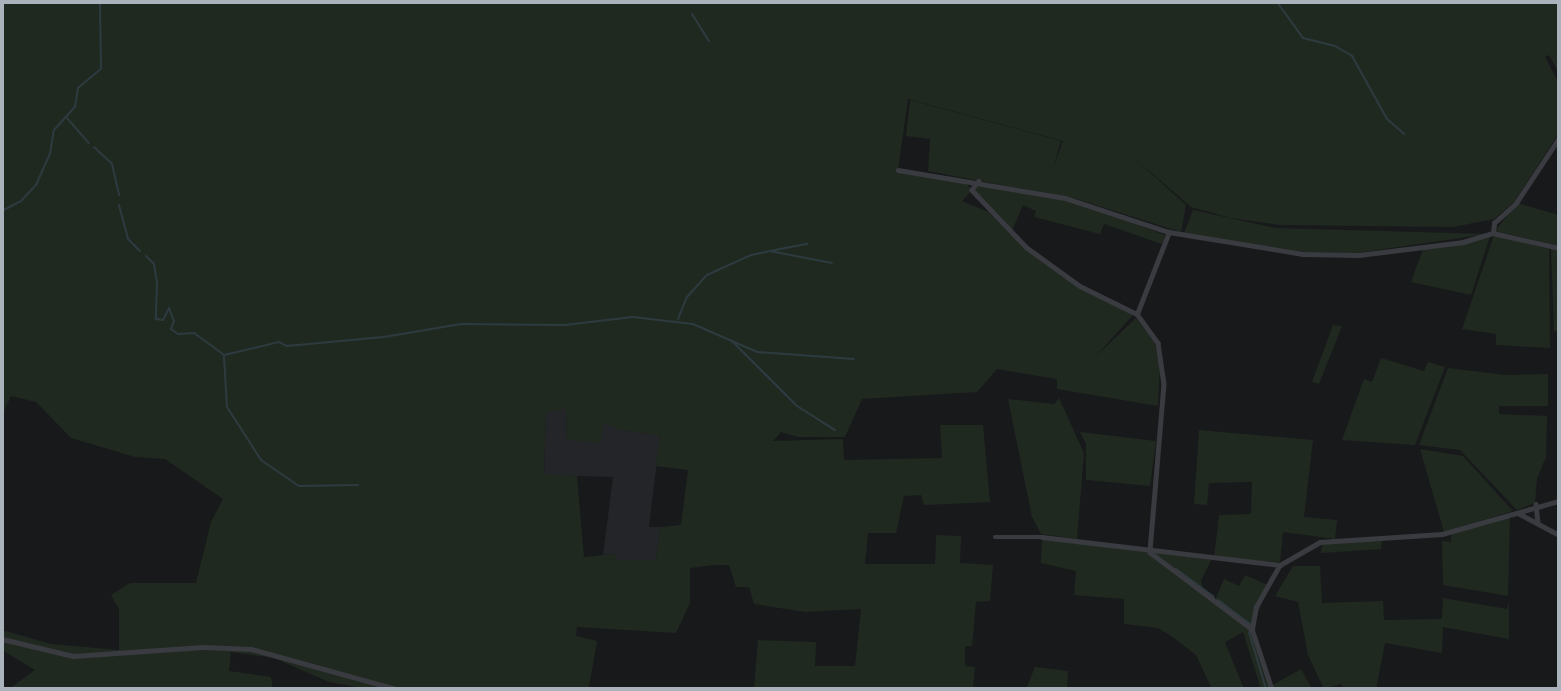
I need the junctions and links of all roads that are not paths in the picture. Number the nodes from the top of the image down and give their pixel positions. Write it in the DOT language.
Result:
graph roads {
  1 [pos="1559,138"];
  2 [pos="898,170"];
  3 [pos="979,181"];
  4 [pos="1169,232"];
  5 [pos="1493,233"];
  6 [pos="1559,248"];
  7 [pos="1137,314"];
  8 [pos="1559,501"];
  9 [pos="1536,505"];
  10 [pos="1517,512"];
  11 [pos="1538,523"];
  12 [pos="1559,535"];
  13 [pos="995,537"];
  14 [pos="1150,552"];
  15 [pos="1280,565"];
  16 [pos="1252,629"];
  17 [pos="2,639"];
  18 [pos="396,689"];
  19 [pos="1272,689"];
  1 -- 5 [label="street"];
  2 -- 3 [label="street"];
  3 -- 4 [label="street"];
  3 -- 7 [label="street"];
  4 -- 5 [label="street"];
  4 -- 7 [label="street"];
  5 -- 6 [label="street"];
  7 -- 14 [label="street"];
  8 -- 9 [label="street"];
  9 -- 10 [label="street"];
  9 -- 11 [label="street"];
  10 -- 11 [label="street"];
  10 -- 15 [label="street"];
  11 -- 12 [label="street"];
  13 -- 14 [label="street"];
  14 -- 15 [label="street"];
  14 -- 16 [label="street"];
  15 -- 16 [label="street"];
  16 -- 19 [label="street"];
  17 -- 18 [label="street"];
}
